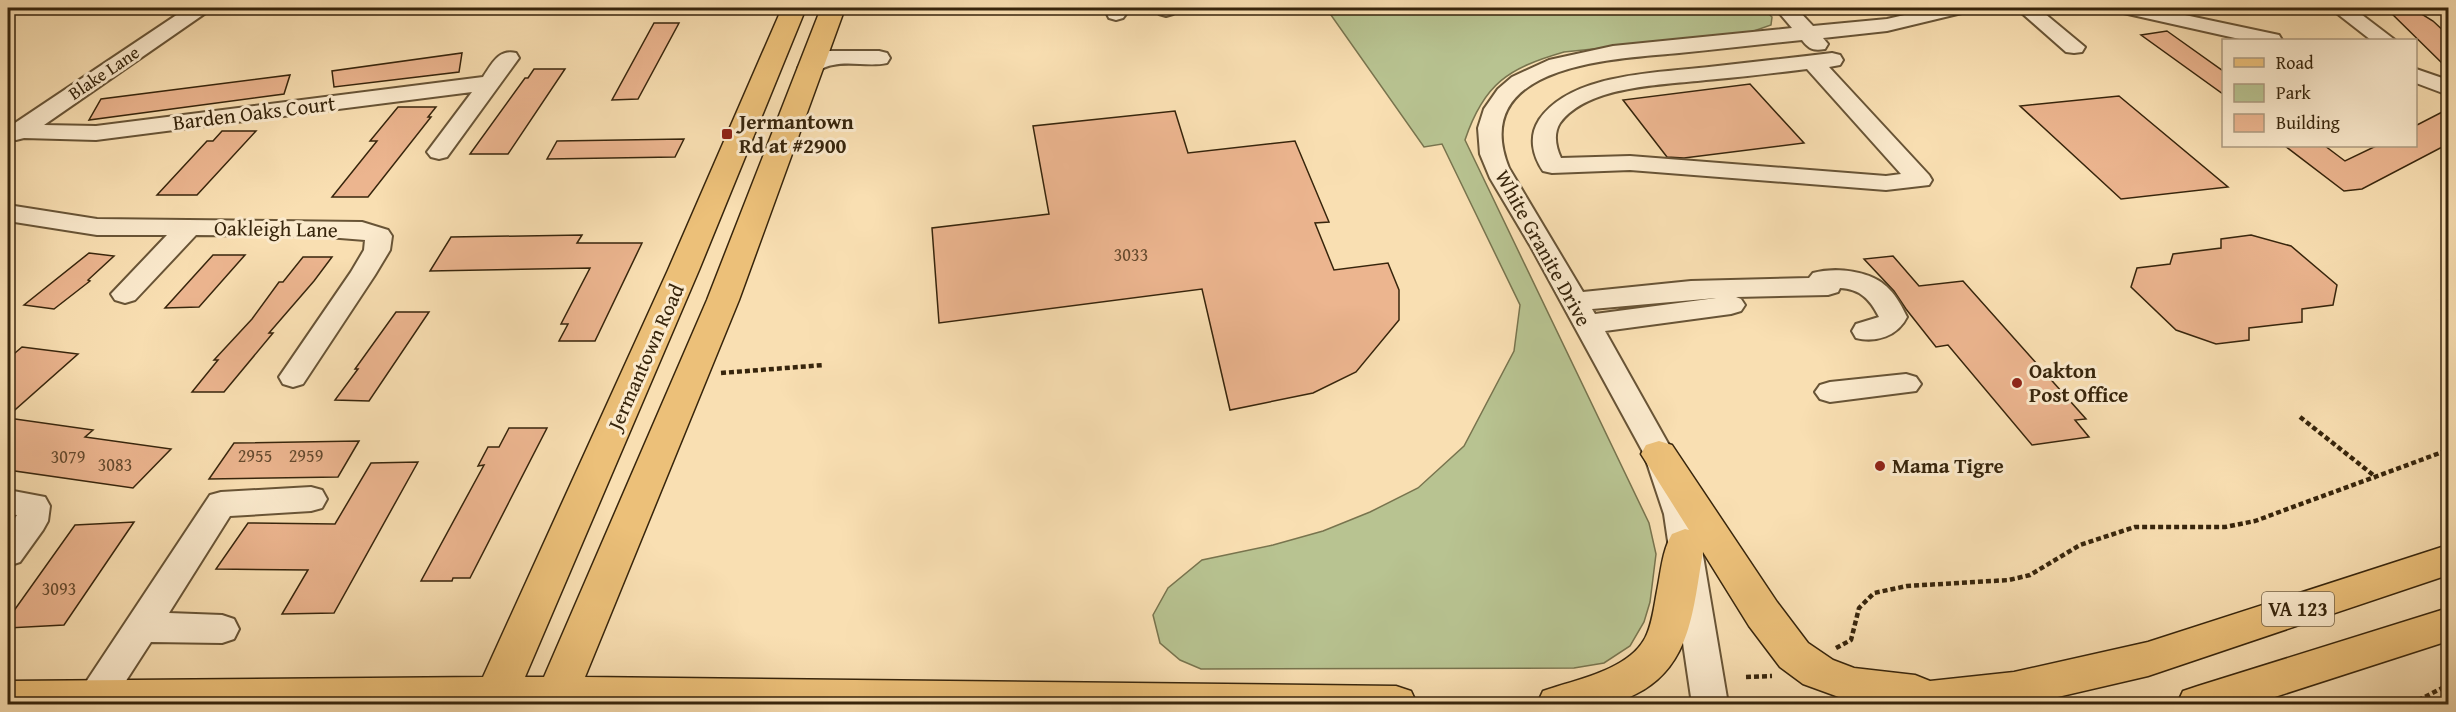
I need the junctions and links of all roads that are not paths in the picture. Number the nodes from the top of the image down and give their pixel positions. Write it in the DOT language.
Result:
graph roads {
  1 [pos="200,8"];
  2 [pos="794,8"];
  3 [pos="833,8"];
  4 [pos="1785,8"];
  5 [pos="1959,8"];
  6 [pos="2026,8"];
  7 [pos="2126,8"];
  8 [pos="2340,8"];
  9 [pos="1808,34"];
  10 [pos="2261,39"];
  11 [pos="2383,39"];
  12 [pos="2074,47"];
  13 [pos="1651,49"];
  14 [pos="508,58"];
  15 [pos="1812,62"];
  16 [pos="877,66"];
  17 [pos="809,68"];
  18 [pos="1674,77"];
  19 [pos="2417,77"];
  20 [pos="488,83"];
  21 [pos="2448,88"];
  22 [pos="11,133"];
  23 [pos="439,152"];
  24 [pos="8,213"];
  25 [pos="189,228"];
  26 [pos="125,294"];
  27 [pos="1581,313"];
  28 [pos="1866,331"];
  29 [pos="293,377"];
  30 [pos="1906,384"];
  31 [pos="1830,392"];
  32 [pos="1659,454"];
  33 [pos="311,499"];
  34 [pos="8,502"];
  35 [pos="1685,544"];
  36 [pos="10,545"];
  37 [pos="2448,560"];
  38 [pos="2448,625"];
  39 [pos="142,627"];
  40 [pos="222,629"];
  41 [pos="1971,695"];
  42 [pos="8,699"];
  43 [pos="95,699"];
  44 [pos="555,700"];
  45 [pos="493,701"];
  46 [pos="1396,705"];
  47 [pos="1558,705"];
  48 [pos="1710,705"];
  49 [pos="1889,705"];
  50 [pos="2198,705"];
  1 -- 22 [label="street, Blake Lane"];
  2 -- 45 [label="main road, Jermantown Road"];
  3 -- 17 [label="main road"];
  4 -- 9 [label="street"];
  5 -- 9 [label="street, White Granite Drive"];
  6 -- 12 [label="street"];
  7 -- 10 [label="street"];
  8 -- 11 [label="street"];
  9 -- 13 [label="street, White Granite Drive"];
  9 -- 15 [label="street"];
  13 -- 18 [label="street"];
  13 -- 27 [label="street, White Granite Drive"];
  14 -- 20 [label="street"];
  15 -- 18 [label="street"];
  15 -- 18 [label="street"];
  16 -- 17 [label="street"];
  17 -- 44 [label="main road"];
  19 -- 21 [label="street"];
  20 -- 22 [label="street, Barden Oaks Court"];
  20 -- 23 [label="street"];
  24 -- 25 [label="street, Oakleigh Lane"];
  25 -- 26 [label="street"];
  25 -- 29 [label="street, Oakleigh Lane"];
  27 -- 28 [label="street"];
  27 -- 32 [label="street, White Granite Drive"];
  30 -- 31 [label="street"];
  32 -- 35 [label="street, White Granite Drive"];
  32 -- 41 [label="main road"];
  33 -- 39 [label="street"];
  34 -- 36 [label="street"];
  35 -- 47 [label="main road"];
  35 -- 48 [label="street, White Granite Drive"];
  37 -- 41 [label="main road, VA 123"];
  38 -- 50 [label="main road"];
  39 -- 40 [label="street"];
  39 -- 43 [label="street"];
  41 -- 49 [label="main road, VA 123"];
  42 -- 43 [label="main road"];
  43 -- 45 [label="main road"];
  44 -- 45 [label="main road"];
  44 -- 46 [label="main road"];
}
